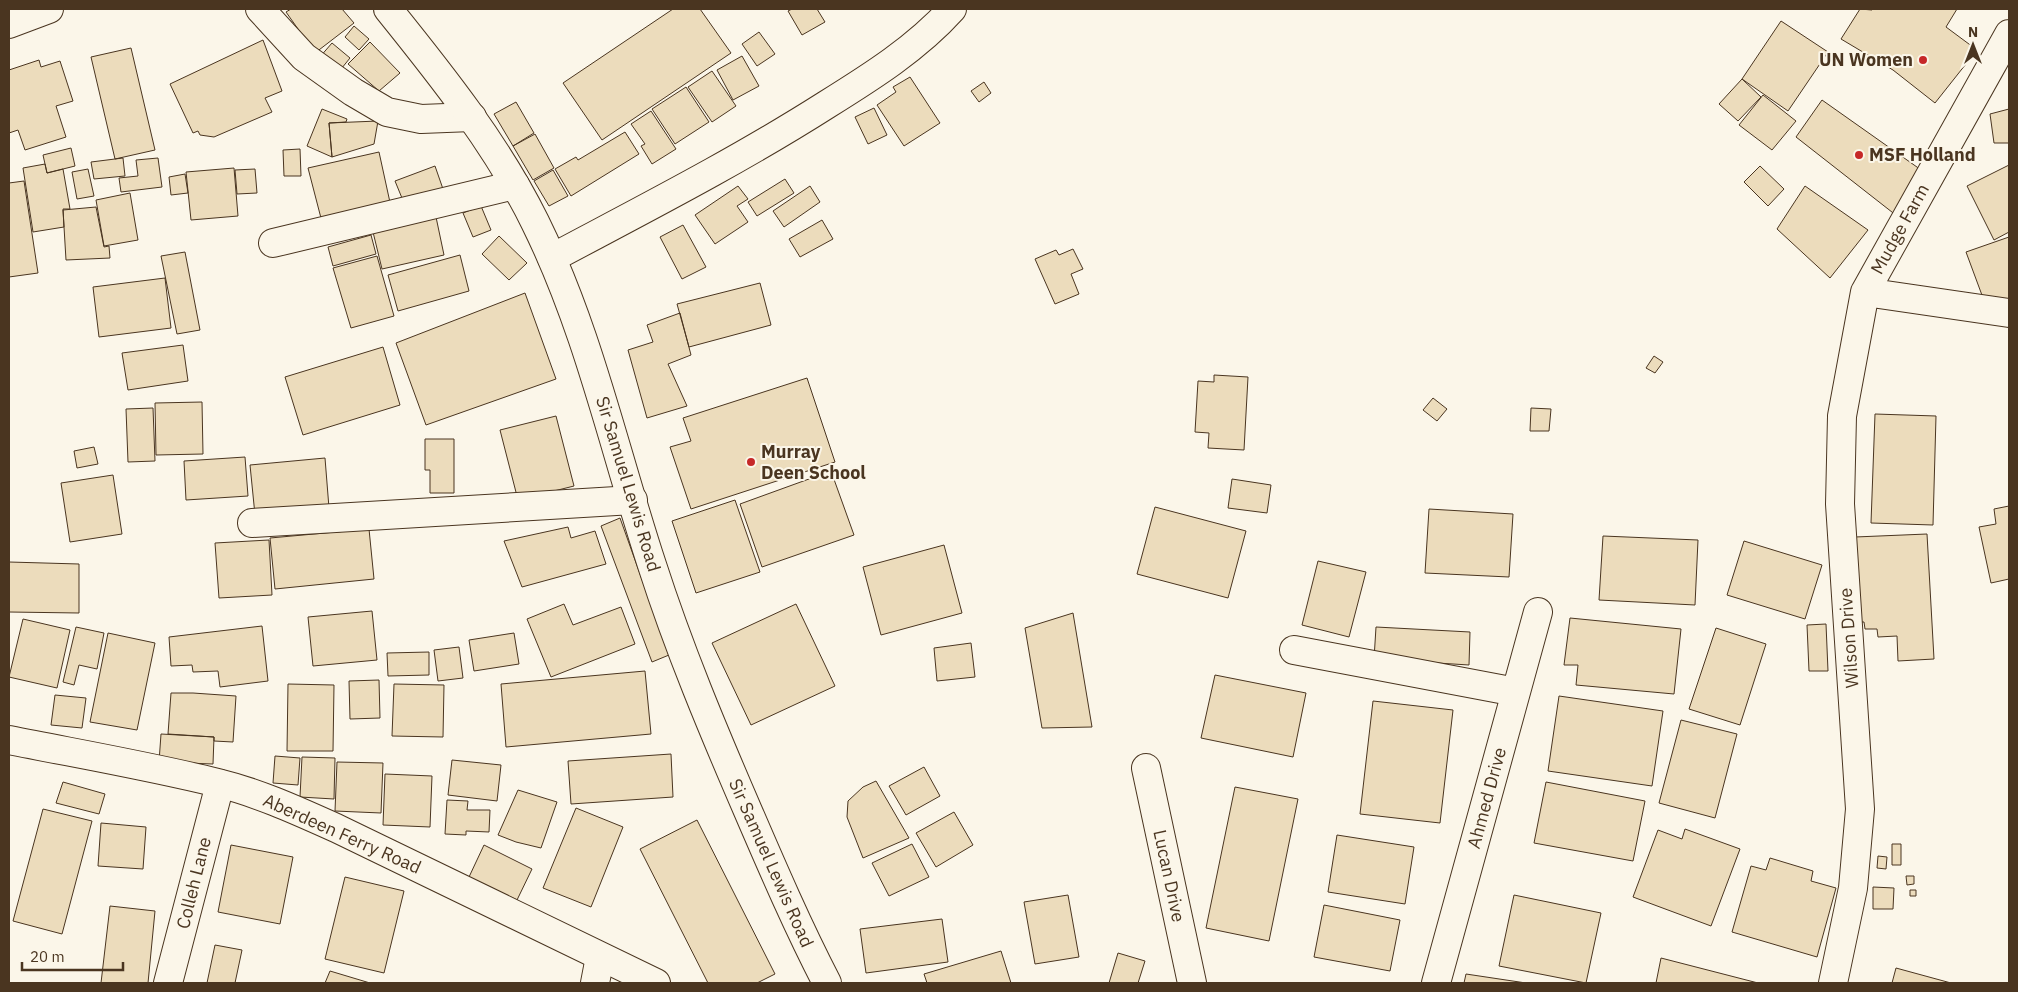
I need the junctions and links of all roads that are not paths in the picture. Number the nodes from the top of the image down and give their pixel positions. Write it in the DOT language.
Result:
graph roads {
  1 [pos="49,9"];
  2 [pos="260,9"];
  3 [pos="388,9"];
  4 [pos="952,9"];
  5 [pos="9,24"];
  6 [pos="2009,34"];
  7 [pos="2002,58"];
  8 [pos="472,117"];
  9 [pos="515,185"];
  10 [pos="273,242"];
  11 [pos="552,258"];
  12 [pos="1865,292"];
  13 [pos="2009,313"];
  14 [pos="633,500"];
  15 [pos="252,523"];
  16 [pos="1538,612"];
  17 [pos="1294,650"];
  18 [pos="1516,692"];
  19 [pos="9,740"];
  20 [pos="1146,768"];
  21 [pos="220,784"];
  22 [pos="600,957"];
  23 [pos="168,983"];
  24 [pos="595,983"];
  25 [pos="656,983"];
  26 [pos="827,983"];
  27 [pos="1192,983"];
  28 [pos="1436,983"];
  29 [pos="1833,983"];
  1 -- 5 [label="street"];
  2 -- 8 [label="street"];
  3 -- 8 [label="street, Sir Samuel Lewis Road"];
  4 -- 11 [label="street"];
  6 -- 7 [label="street, Mudge Farm"];
  7 -- 12 [label="street, Mudge Farm"];
  8 -- 9 [label="street, Sir Samuel Lewis Road"];
  9 -- 10 [label="street"];
  9 -- 11 [label="street, Sir Samuel Lewis Road"];
  11 -- 14 [label="street, Sir Samuel Lewis Road"];
  12 -- 13 [label="street"];
  12 -- 29 [label="street, Wilson Drive"];
  14 -- 15 [label="street"];
  14 -- 26 [label="street, Sir Samuel Lewis Road"];
  16 -- 18 [label="street, Ahmed Drive"];
  17 -- 18 [label="street"];
  18 -- 28 [label="street, Ahmed Drive"];
  19 -- 21 [label="street, Aberdeen Ferry Road"];
  20 -- 27 [label="street, Lucan Drive"];
  21 -- 22 [label="street, Aberdeen Ferry Road"];
  21 -- 23 [label="street, Colleh Lane"];
  22 -- 24 [label="street"];
  22 -- 25 [label="street, Aberdeen Ferry Road"];
}
